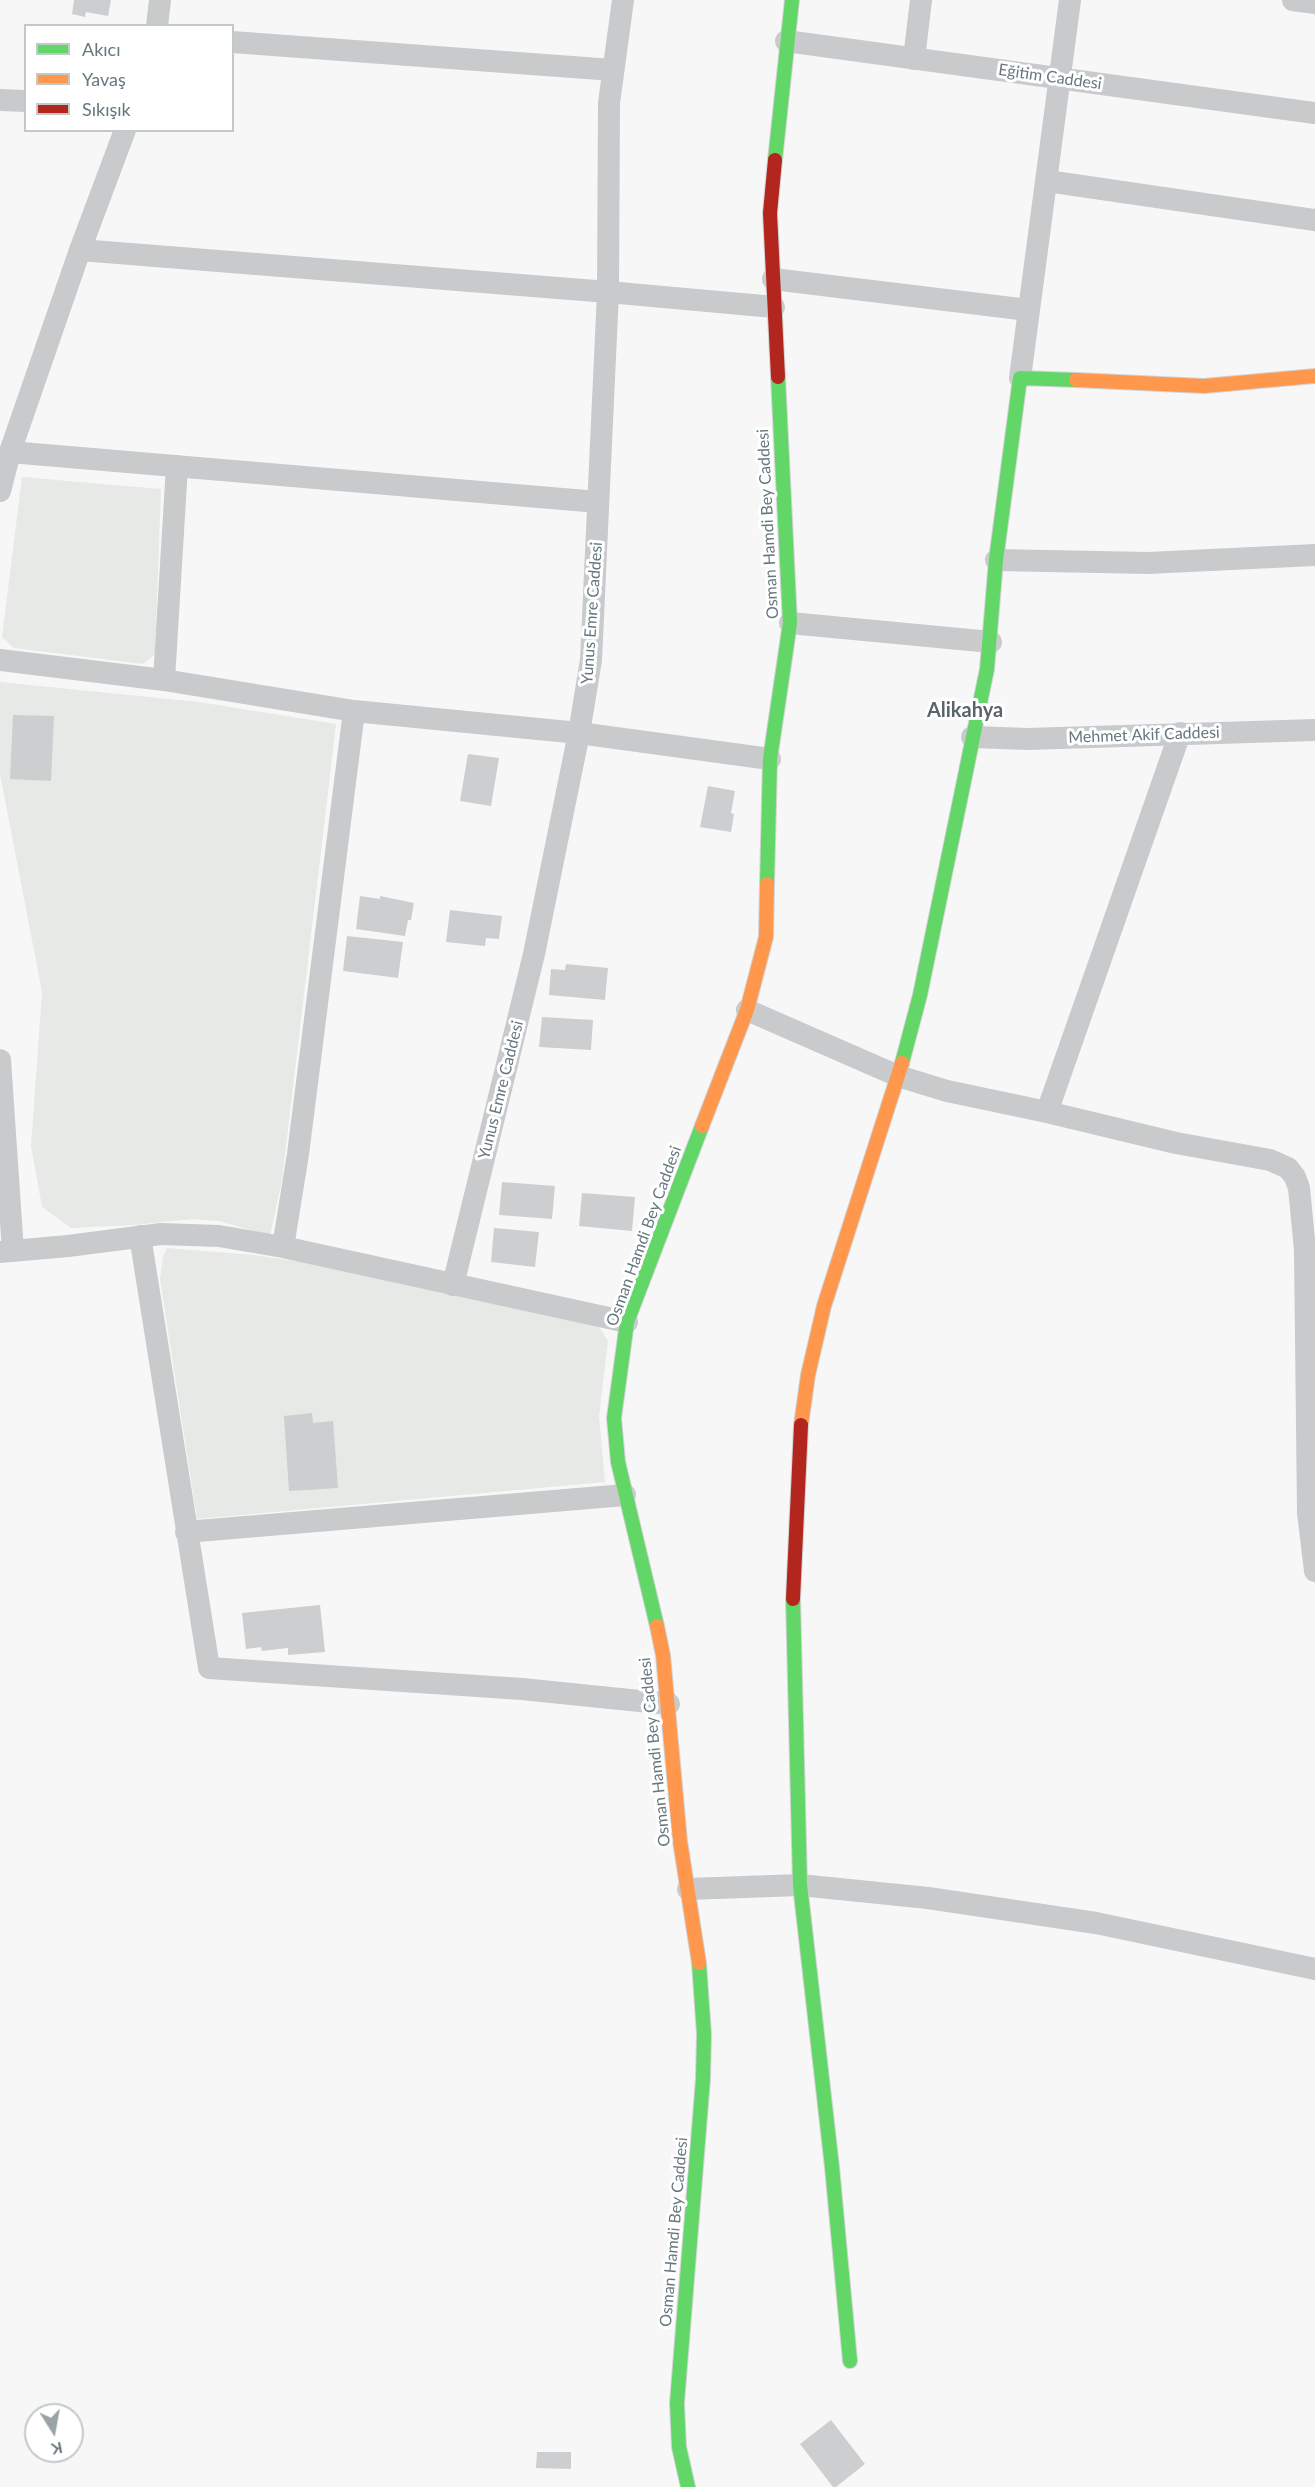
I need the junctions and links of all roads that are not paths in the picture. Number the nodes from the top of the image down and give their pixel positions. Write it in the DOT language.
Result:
graph roads {
  1 [pos="160,0"];
  2 [pos="623,0"];
  3 [pos="792,0"];
  4 [pos="921,0"];
  5 [pos="1070,0"];
  6 [pos="1293,0"];
  7 [pos="1315,3"];
  8 [pos="157,24"];
  9 [pos="786,41"];
  10 [pos="234,42"];
  11 [pos="914,59"];
  12 [pos="613,70"];
  13 [pos="1059,78"];
  14 [pos="0,100"];
  15 [pos="24,100"];
  16 [pos="1315,113"];
  17 [pos="124,132"];
  18 [pos="1047,181"];
  19 [pos="1315,220"];
  20 [pos="80,250"];
  21 [pos="773,279"];
  22 [pos="608,292"];
  23 [pos="774,308"];
  24 [pos="1028,310"];
  25 [pos="1315,376"];
  26 [pos="1020,378"];
  27 [pos="10,452"];
  28 [pos="177,466"];
  29 [pos="0,491"];
  30 [pos="597,502"];
  31 [pos="1315,555"];
  32 [pos="996,560"];
  33 [pos="790,623"];
  34 [pos="991,642"];
  35 [pos="0,660"];
  36 [pos="164,680"];
  37 [pos="354,711"];
  38 [pos="1315,730"];
  39 [pos="579,733"];
  40 [pos="1180,734"];
  41 [pos="972,737"];
  42 [pos="770,759"];
  43 [pos="747,1010"];
  44 [pos="0,1061"];
  45 [pos="898,1076"];
  46 [pos="1047,1112"];
  47 [pos="140,1236"];
  48 [pos="284,1247"];
  49 [pos="6,1251"];
  50 [pos="453,1285"];
  51 [pos="627,1322"];
  52 [pos="1310,1371"];
  53 [pos="625,1494"];
  54 [pos="186,1532"];
  55 [pos="1315,1571"];
  56 [pos="669,1704"];
  57 [pos="800,1886"];
  58 [pos="688,1889"];
  59 [pos="1315,1969"];
  60 [pos="850,2361"];
  61 [pos="688,2487"];
  1 -- 8 [label="street"];
  2 -- 12 [label="street, Yunus Emre Caddesi"];
  3 -- 9 [label="street, Osman Hamdi Bey Caddesi"];
  4 -- 11 [label="street"];
  5 -- 13 [label="street"];
  6 -- 7 [label="street"];
  9 -- 11 [label="street, Eğitim Caddesi"];
  9 -- 21 [label="street, Osman Hamdi Bey Caddesi"];
  10 -- 12 [label="street"];
  11 -- 13 [label="street, Eğitim Caddesi"];
  12 -- 22 [label="street, Yunus Emre Caddesi"];
  13 -- 16 [label="street, Eğitim Caddesi"];
  13 -- 18 [label="street"];
  14 -- 15 [label="street"];
  17 -- 20 [label="street"];
  18 -- 19 [label="street"];
  18 -- 24 [label="street"];
  20 -- 22 [label="street"];
  20 -- 27 [label="street"];
  21 -- 23 [label="street, Osman Hamdi Bey Caddesi"];
  21 -- 24 [label="street"];
  22 -- 23 [label="street"];
  22 -- 30 [label="street, Yunus Emre Caddesi"];
  23 -- 33 [label="street, Osman Hamdi Bey Caddesi"];
  24 -- 26 [label="street"];
  25 -- 26 [label="street"];
  26 -- 32 [label="street"];
  27 -- 28 [label="street"];
  27 -- 29 [label="street"];
  28 -- 30 [label="street"];
  28 -- 36 [label="street"];
  30 -- 39 [label="street, Yunus Emre Caddesi"];
  31 -- 32 [label="street"];
  32 -- 34 [label="street"];
  33 -- 34 [label="street"];
  33 -- 42 [label="street, Osman Hamdi Bey Caddesi"];
  34 -- 41 [label="street"];
  35 -- 36 [label="street"];
  36 -- 37 [label="street"];
  37 -- 39 [label="street"];
  37 -- 48 [label="street"];
  38 -- 40 [label="street, Mehmet Akif Caddesi"];
  39 -- 42 [label="street"];
  39 -- 50 [label="street, Yunus Emre Caddesi"];
  40 -- 41 [label="street, Mehmet Akif Caddesi"];
  40 -- 46 [label="street"];
  41 -- 45 [label="street"];
  42 -- 43 [label="street, Osman Hamdi Bey Caddesi"];
  43 -- 45 [label="street"];
  43 -- 51 [label="street, Osman Hamdi Bey Caddesi"];
  44 -- 49 [label="street"];
  45 -- 46 [label="street"];
  45 -- 57 [label="street"];
  46 -- 52 [label="street"];
  47 -- 48 [label="street"];
  47 -- 49 [label="street"];
  47 -- 54 [label="street"];
  48 -- 50 [label="street"];
  50 -- 51 [label="street"];
  51 -- 53 [label="street, Osman Hamdi Bey Caddesi"];
  52 -- 55 [label="street"];
  53 -- 54 [label="street"];
  53 -- 56 [label="street, Osman Hamdi Bey Caddesi"];
  54 -- 56 [label="street"];
  56 -- 58 [label="street, Osman Hamdi Bey Caddesi"];
  57 -- 58 [label="street"];
  57 -- 59 [label="street"];
  57 -- 60 [label="street"];
  58 -- 61 [label="street, Osman Hamdi Bey Caddesi"];
}
